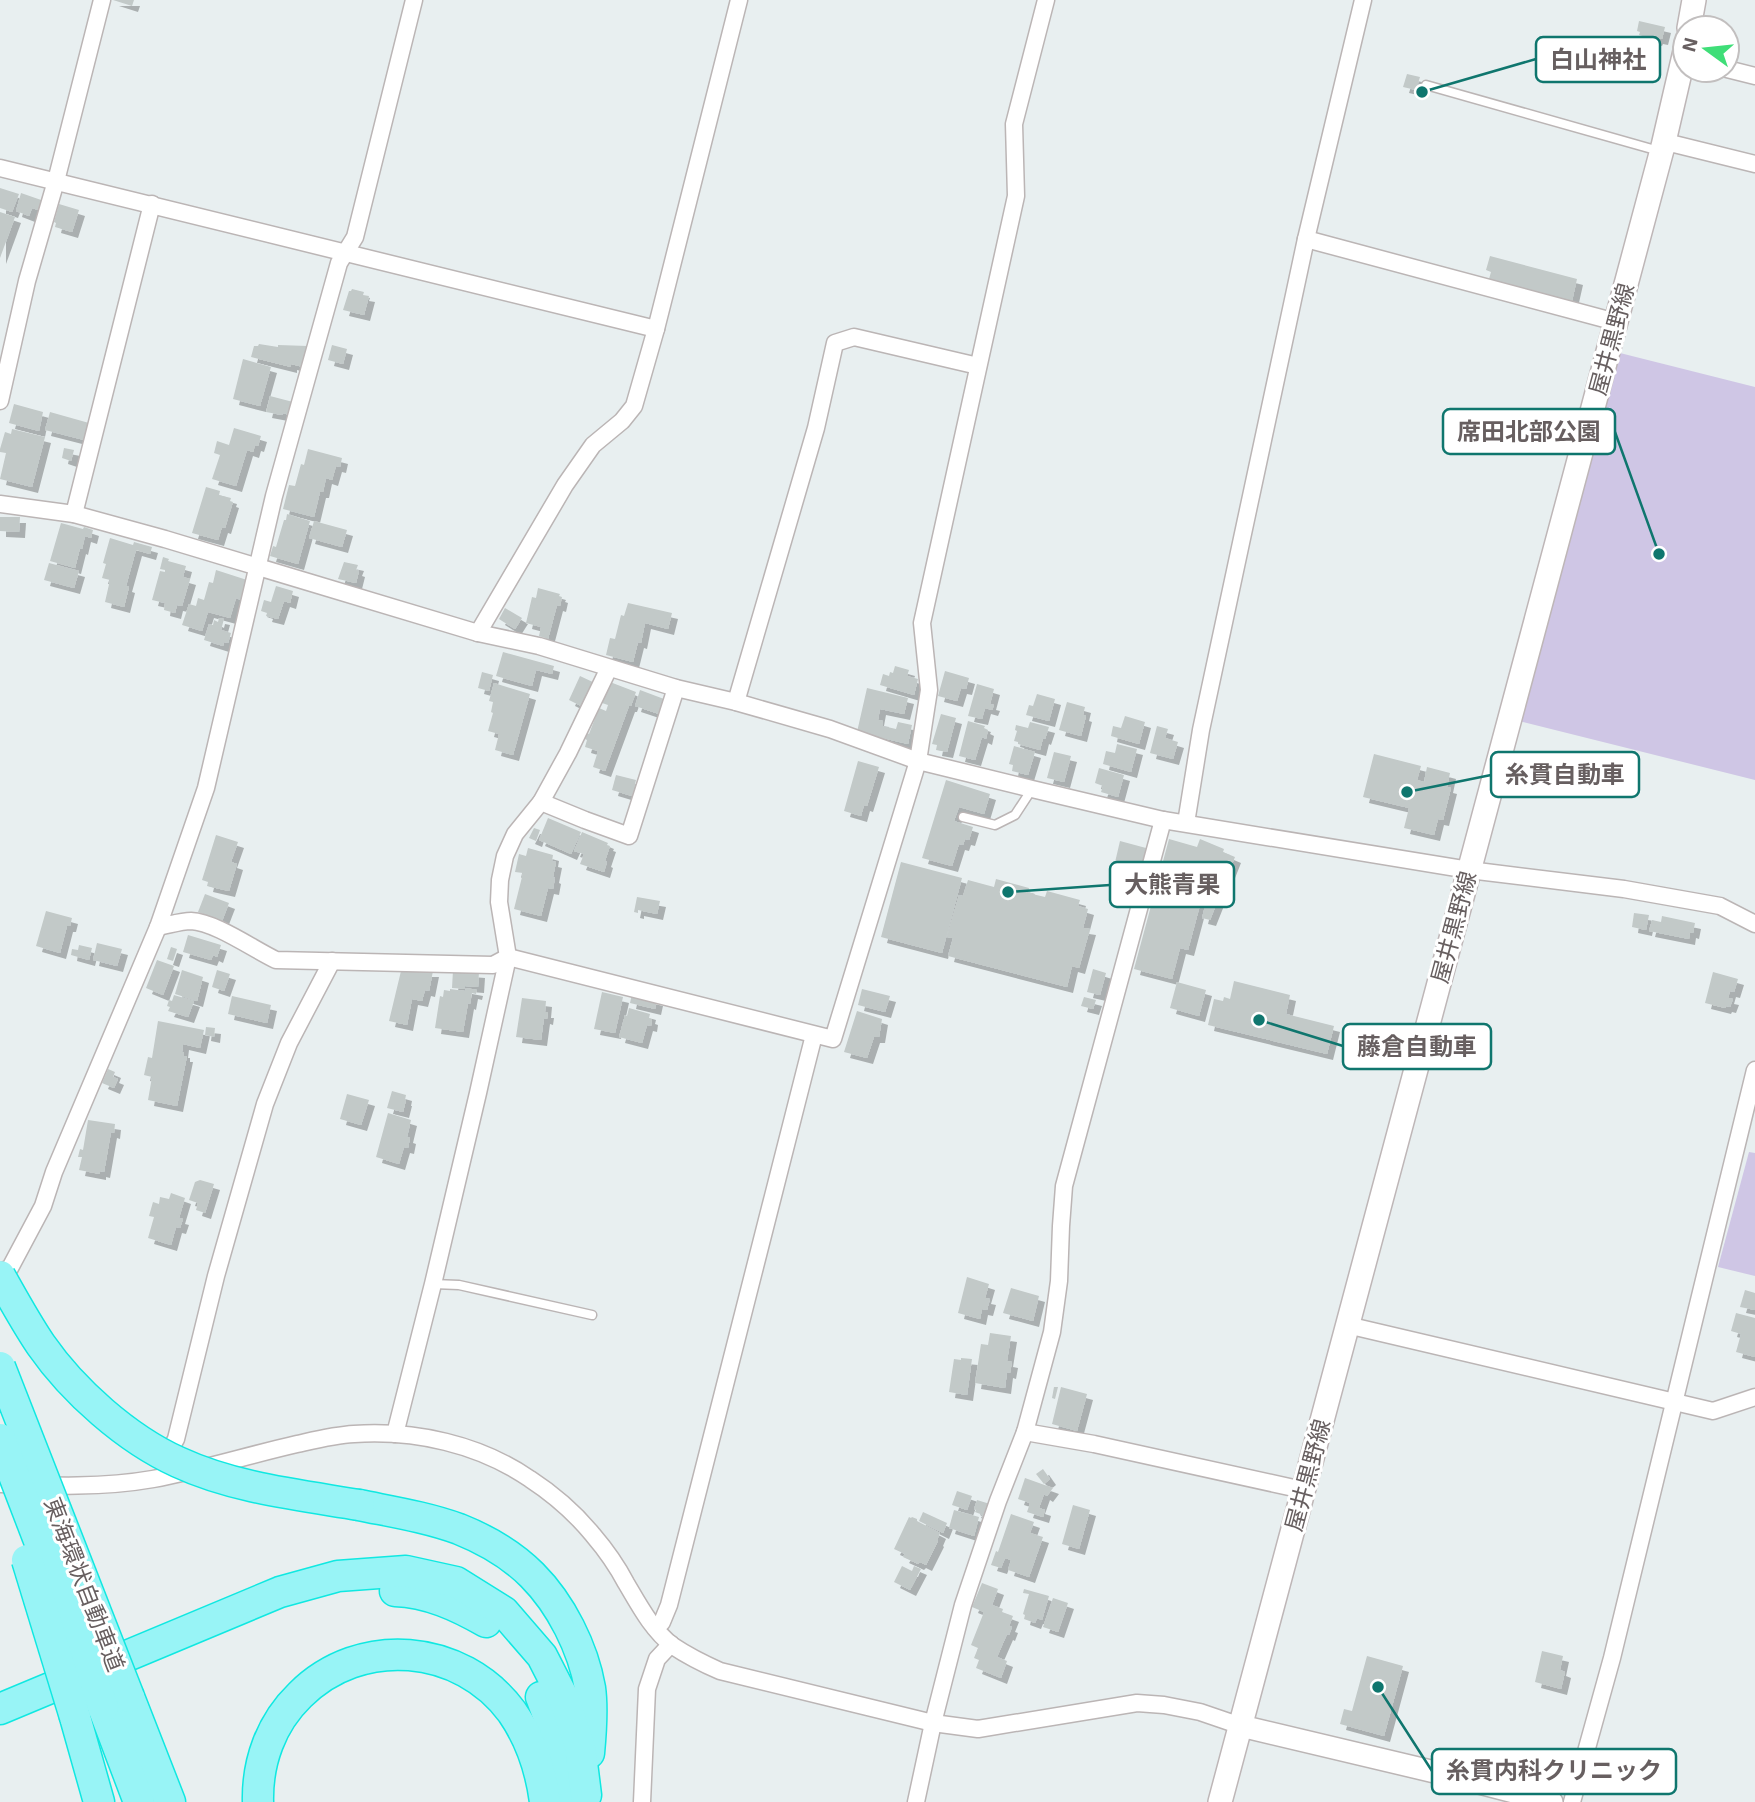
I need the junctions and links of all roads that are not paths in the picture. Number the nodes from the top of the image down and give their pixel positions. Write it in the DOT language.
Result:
graph roads {
  1 [pos="102,0"];
  2 [pos="414,0"];
  3 [pos="739,0"];
  4 [pos="1046,0"];
  5 [pos="1363,0"];
  6 [pos="1678,84"];
  7 [pos="1426,85"];
  8 [pos="1663,146"];
  9 [pos="1755,164"];
  10 [pos="0,168"];
  11 [pos="56,181"];
  12 [pos="152,204"];
  13 [pos="1306,239"];
  14 [pos="347,252"];
  15 [pos="1616,322"];
  16 [pos="656,329"];
  17 [pos="978,366"];
  18 [pos="0,401"];
  19 [pos="0,504"];
  20 [pos="74,514"];
  21 [pos="259,566"];
  22 [pos="478,633"];
  23 [pos="609,668"];
  24 [pos="676,688"];
  25 [pos="736,702"];
  26 [pos="918,761"];
  27 [pos="1031,789"];
  28 [pos="541,802"];
  29 [pos="963,817"];
  30 [pos="1163,820"];
  31 [pos="1186,824"];
  32 [pos="1469,870"];
  33 [pos="1755,924"];
  34 [pos="159,927"];
  35 [pos="508,957"];
  36 [pos="332,961"];
  37 [pos="814,1035"];
  38 [pos="1755,1070"];
  39 [pos="0,1274"];
  40 [pos="433,1284"];
  41 [pos="592,1315"];
  42 [pos="1347,1325"];
  43 [pos="0,1367"];
  44 [pos="1755,1398"];
  45 [pos="1673,1403"];
  46 [pos="1025,1432"];
  47 [pos="395,1434"];
  48 [pos="0,1439"];
  49 [pos="0,1471"];
  50 [pos="154,1479"];
  51 [pos="0,1484"];
  52 [pos="1303,1490"];
  53 [pos="656,1628"];
  54 [pos="671,1644"];
  55 [pos="102,1707"];
  56 [pos="0,1709"];
  57 [pos="933,1723"];
  58 [pos="1241,1726"];
  59 [pos="0,1730"];
  60 [pos="577,1799"];
  61 [pos="99,1802"];
  62 [pos="139,1802"];
  63 [pos="170,1802"];
  64 [pos="258,1802"];
  65 [pos="545,1802"];
  66 [pos="642,1802"];
  67 [pos="916,1802"];
  68 [pos="1220,1802"];
  69 [pos="1552,1802"];
  70 [pos="1572,1802"];
  1 -- 11 [label="street"];
  2 -- 14 [label="street"];
  3 -- 16 [label="street"];
  4 -- 17 [label="street"];
  5 -- 13 [label="street"];
  6 -- 8 [label="main road, 屋井黒野線"];
  7 -- 8 [label="lane"];
  8 -- 9 [label="street"];
  8 -- 15 [label="main road, 屋井黒野線"];
  10 -- 11 [label="street"];
  11 -- 12 [label="street"];
  11 -- 18 [label="street"];
  12 -- 14 [label="street"];
  12 -- 20 [label="street"];
  13 -- 15 [label="street"];
  13 -- 31 [label="street"];
  14 -- 16 [label="street"];
  14 -- 21 [label="street"];
  15 -- 32 [label="main road, 屋井黒野線"];
  16 -- 22 [label="street"];
  17 -- 25 [label="street"];
  17 -- 26 [label="street"];
  19 -- 20 [label="street"];
  20 -- 21 [label="street"];
  21 -- 22 [label="street"];
  21 -- 34 [label="street"];
  22 -- 23 [label="street"];
  23 -- 24 [label="street"];
  23 -- 28 [label="street"];
  24 -- 25 [label="street"];
  24 -- 28 [label="street"];
  25 -- 26 [label="street"];
  26 -- 27 [label="street"];
  26 -- 37 [label="street"];
  27 -- 29 [label="lane"];
  27 -- 30 [label="street"];
  28 -- 35 [label="street"];
  30 -- 31 [label="street"];
  30 -- 46 [label="street"];
  31 -- 32 [label="street"];
  32 -- 33 [label="street"];
  32 -- 42 [label="main road, 屋井黒野線"];
  34 -- 36 [label="street"];
  34 -- 39 [label="street"];
  35 -- 36 [label="street"];
  35 -- 37 [label="street"];
  35 -- 40 [label="street"];
  36 -- 50 [label="street"];
  37 -- 53 [label="street"];
  38 -- 45 [label="street"];
  39 -- 60 [label="highway, bridge"];
  40 -- 41 [label="lane"];
  40 -- 47 [label="street"];
  42 -- 45 [label="street"];
  42 -- 52 [label="main road, 屋井黒野線"];
  43 -- 55 [label="highway, 東海環状自動車道, bridge"];
  44 -- 45 [label="street"];
  45 -- 70 [label="street"];
  46 -- 52 [label="street"];
  46 -- 57 [label="street"];
  47 -- 50 [label="street"];
  47 -- 53 [label="street"];
  48 -- 55 [label="highway, 東海環状自動車道, bridge"];
  49 -- 55 [label="highway, bridge"];
  50 -- 51 [label="street"];
  52 -- 58 [label="main road, 屋井黒野線"];
  53 -- 54 [label="street"];
  54 -- 57 [label="street"];
  54 -- 66 [label="street"];
  55 -- 61 [label="highway"];
  55 -- 62 [label="highway, 東海環状自動車道"];
  55 -- 63 [label="highway, 東海環状自動車道"];
  56 -- 60 [label="highway"];
  57 -- 58 [label="street"];
  57 -- 67 [label="street"];
  58 -- 68 [label="main road, 屋井黒野線"];
  58 -- 69 [label="street"];
  59 -- 60 [label="highway"];
  64 -- 65 [label="highway"];
}
